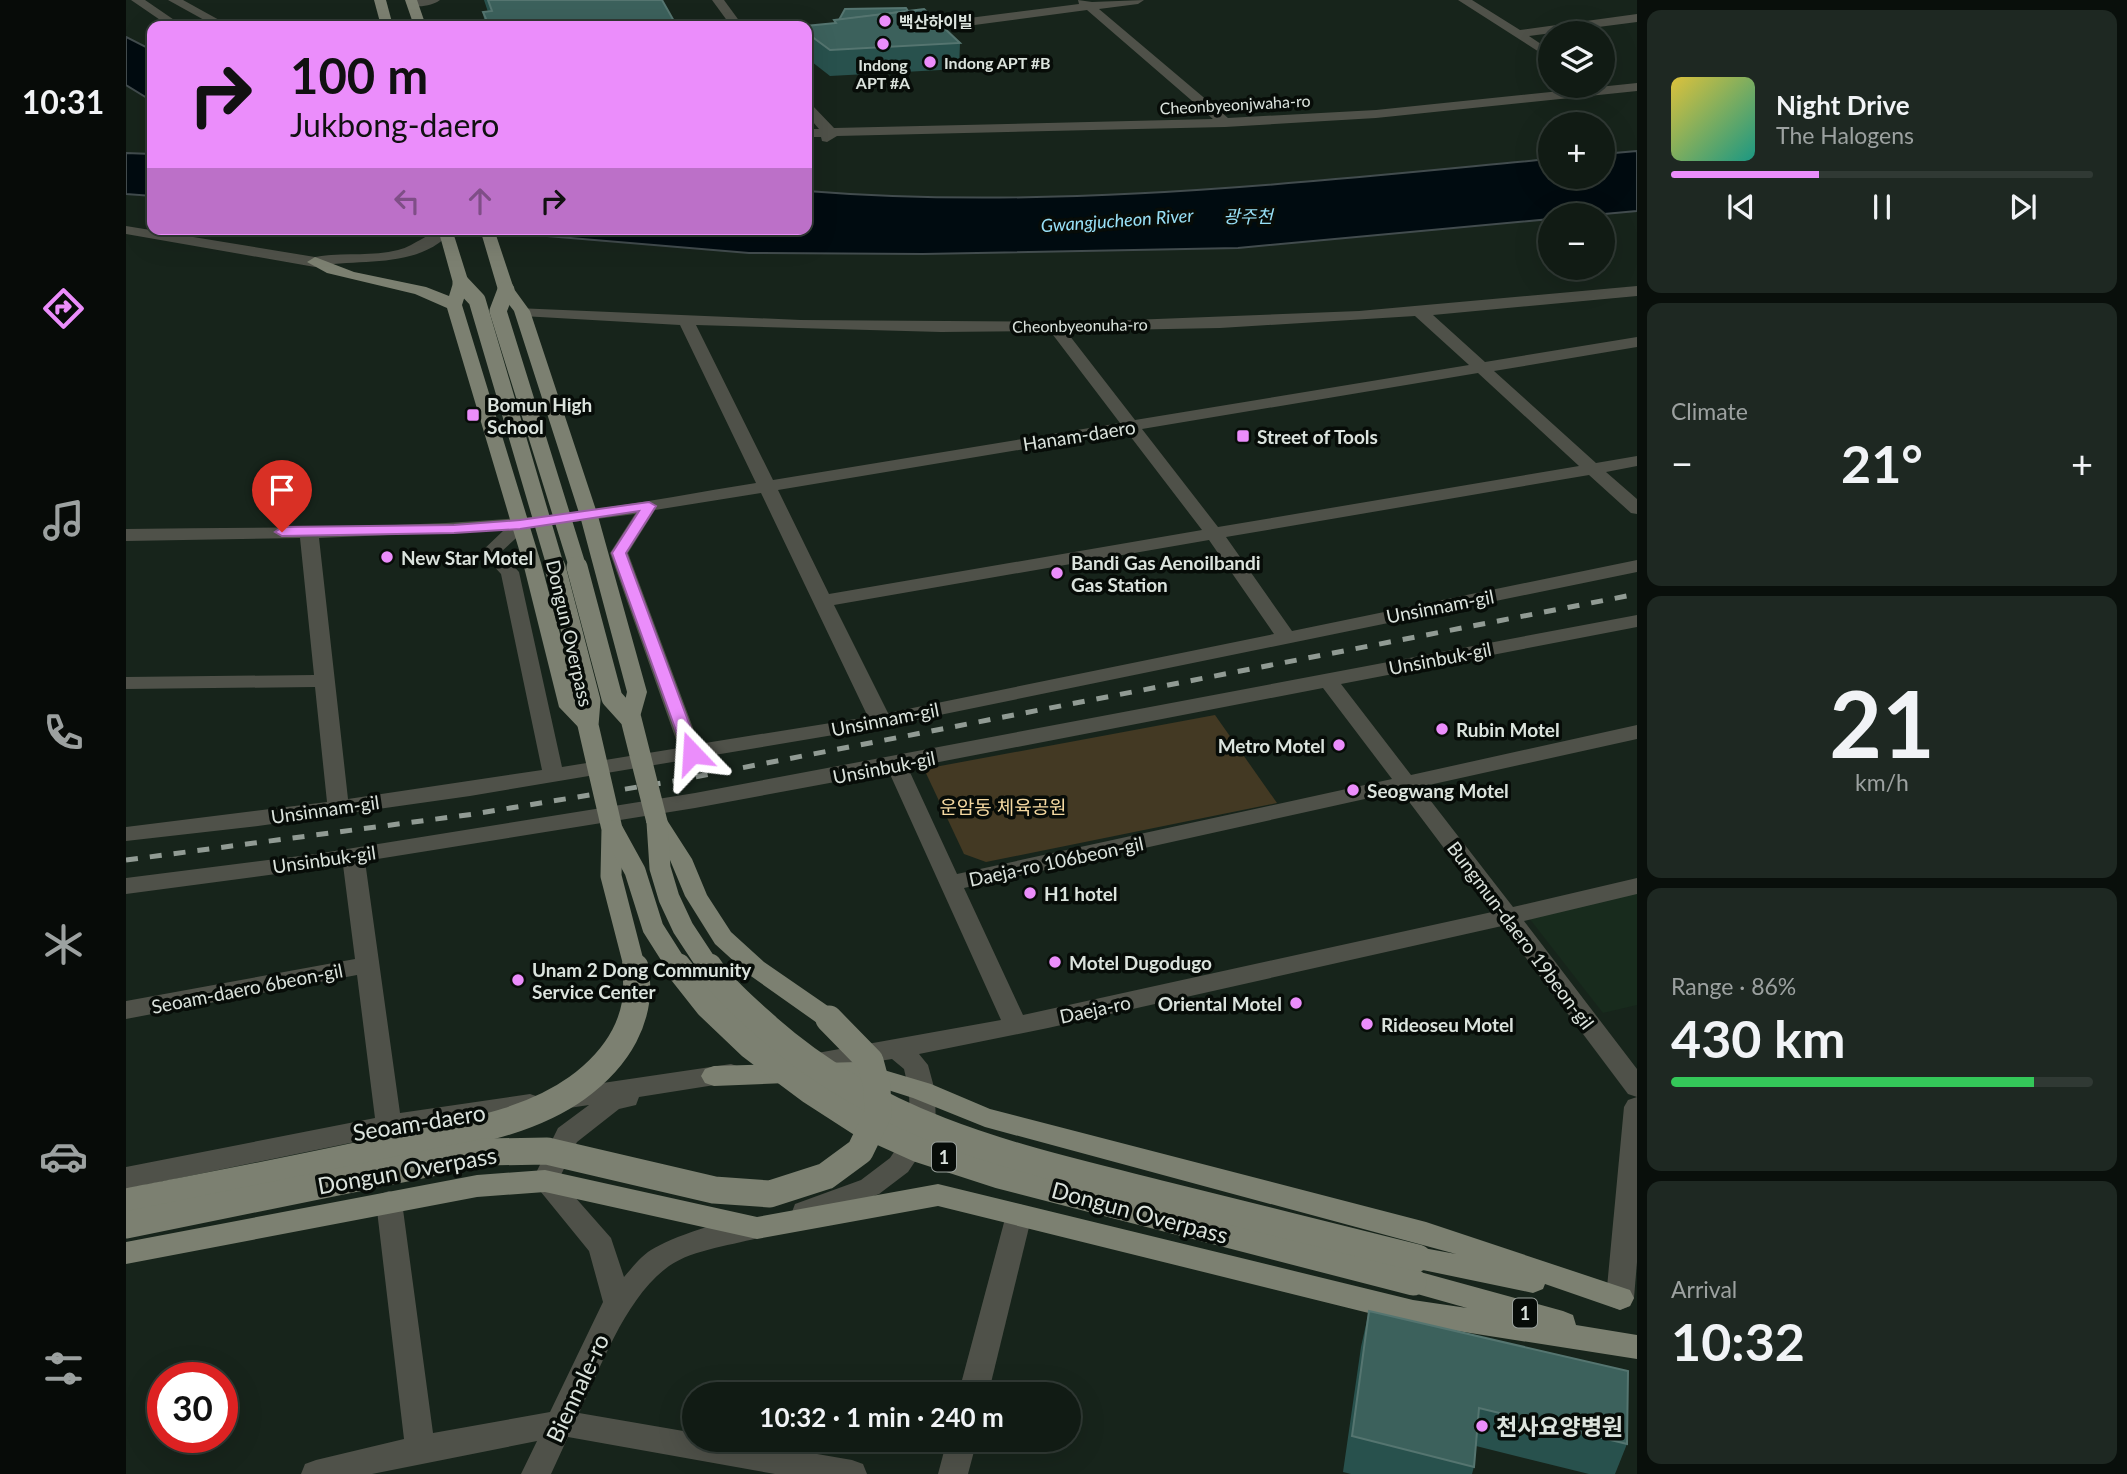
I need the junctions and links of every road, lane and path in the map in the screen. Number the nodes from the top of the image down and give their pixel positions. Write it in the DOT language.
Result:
graph roads {
  1 [pos="137,0"];
  2 [pos="174,0"];
  3 [pos="380,0"];
  4 [pos="434,0"];
  5 [pos="718,0"];
  6 [pos="1138,0"];
  7 [pos="1464,0"];
  8 [pos="411,1"];
  9 [pos="1085,3"];
  10 [pos="1637,18"];
  11 [pos="169,21"];
  12 [pos="214,21"];
  13 [pos="386,21"];
  14 [pos="418,21"];
  15 [pos="733,21"];
  16 [pos="896,32"];
  17 [pos="1519,34"];
  18 [pos="1538,47"];
  19 [pos="1637,88"];
  20 [pos="1615,89"];
  21 [pos="1538,96"];
  22 [pos="812,113"];
  23 [pos="1225,123"];
  24 [pos="812,133"];
  25 [pos="832,134"];
  26 [pos="812,143"];
  27 [pos="126,230"];
  28 [pos="146,233"];
  29 [pos="158,235"];
  30 [pos="438,235"];
  31 [pos="448,235"];
  32 [pos="489,235"];
  33 [pos="126,246"];
  34 [pos="315,262"];
  35 [pos="461,283"];
  36 [pos="506,290"];
  37 [pos="1637,291"];
  38 [pos="454,305"];
  39 [pos="522,311"];
  40 [pos="1420,312"];
  41 [pos="687,322"];
  42 [pos="1054,326"];
  43 [pos="1637,342"];
  44 [pos="1484,368"];
  45 [pos="1133,426"];
  46 [pos="1637,461"];
  47 [pos="1593,469"];
  48 [pos="766,485"];
  49 [pos="649,506"];
  50 [pos="1637,509"];
  51 [pos="589,516"];
  52 [pos="520,525"];
  53 [pos="309,531"];
  54 [pos="1214,534"];
  55 [pos="126,535"];
  56 [pos="1637,566"];
  57 [pos="823,601"];
  58 [pos="1637,621"];
  59 [pos="1286,637"];
  60 [pos="1327,679"];
  61 [pos="325,681"];
  62 [pos="126,683"];
  63 [pos="631,719"];
  64 [pos="881,721"];
  65 [pos="588,725"];
  66 [pos="1636,732"];
  67 [pos="692,753"];
  68 [pos="896,765"];
  69 [pos="553,773"];
  70 [pos="1405,783"];
  71 [pos="338,807"];
  72 [pos="657,822"];
  73 [pos="612,829"];
  74 [pos="126,834"];
  75 [pos="353,856"];
  76 [pos="951,883"];
  77 [pos="126,886"];
  78 [pos="1637,886"];
  79 [pos="1507,918"];
  80 [pos="367,965"];
  81 [pos="126,1010"];
  82 [pos="1016,1026"];
  83 [pos="899,1051"];
  84 [pos="714,1076"];
  85 [pos="1637,1087"];
  86 [pos="922,1091"];
  87 [pos="1637,1107"];
  88 [pos="389,1125"];
  89 [pos="126,1178"];
  90 [pos="545,1181"];
  91 [pos="126,1202"];
  92 [pos="389,1202"];
  93 [pos="1019,1215"];
  94 [pos="126,1226"];
  95 [pos="757,1228"];
  96 [pos="126,1254"];
  97 [pos="1416,1270"];
  98 [pos="1629,1300"];
  99 [pos="617,1302"];
  100 [pos="1637,1345"];
  101 [pos="976,1382"];
  102 [pos="561,1423"];
  103 [pos="420,1448"];
  104 [pos="959,1452"];
  105 [pos="316,1474"];
  106 [pos="536,1474"];
  107 [pos="852,1474"];
  108 [pos="953,1474"];
  1 -- 11 [label="street"];
  2 -- 12 [label="street"];
  3 -- 13 [label="main road"];
  4 -- 8 [label="street"];
  5 -- 15 [label="street"];
  6 -- 9 [label="street"];
  7 -- 17 [label="street"];
  8 -- 14 [label="main road"];
  9 -- 16 [label="street"];
  9 -- 23 [label="street"];
  10 -- 17 [label="street"];
  17 -- 18 [label="street"];
  19 -- 20 [label="street, Cheonbyeonjwaha-ro"];
  21 -- 23 [label="street, Cheonbyeonjwaha-ro"];
  22 -- 25 [label="street"];
  23 -- 25 [label="street, Cheonbyeonjwaha-ro"];
  24 -- 25 [label="street, Cheonbyeonjwaha-ro"];
  25 -- 26 [label="street, Cheonbyeonjwaha-ro"];
  27 -- 28 [label="street"];
  28 -- 33 [label="street"];
  29 -- 34 [label="street"];
  30 -- 34 [label="street"];
  31 -- 35 [label="main road, 1"];
  32 -- 36 [label="main road, 1"];
  34 -- 38 [label="main road"];
  35 -- 38 [label="main road"];
  35 -- 65 [label="main road, Dongun Overpass / 1, bridge"];
  36 -- 39 [label="main road"];
  36 -- 63 [label="main road, Dongun Overpass / 1, bridge"];
  37 -- 40 [label="street, Cheonbyeonuha-ro"];
  38 -- 52 [label="main road"];
  39 -- 41 [label="street, Cheonbyeonuha-ro"];
  39 -- 51 [label="main road"];
  40 -- 42 [label="street, Cheonbyeonuha-ro"];
  40 -- 44 [label="street"];
  41 -- 42 [label="street, Cheonbyeonuha-ro"];
  41 -- 48 [label="street"];
  42 -- 45 [label="street"];
  43 -- 44 [label="street, Hanam-daero"];
  44 -- 45 [label="street, Hanam-daero"];
  44 -- 47 [label="street"];
  45 -- 48 [label="street, Hanam-daero"];
  45 -- 54 [label="street"];
  46 -- 47 [label="street"];
  47 -- 50 [label="street"];
  47 -- 54 [label="street"];
  48 -- 49 [label="street, Hanam-daero"];
  48 -- 57 [label="street"];
  49 -- 51 [label="street, Hanam-daero"];
  49 -- 67 [label="street"];
  51 -- 52 [label="street, Hanam-daero"];
  51 -- 63 [label="main road"];
  52 -- 53 [label="street, Hanam-daero"];
  52 -- 65 [label="main road"];
  52 -- 69 [label="street"];
  53 -- 55 [label="street, Hanam-daero"];
  53 -- 61 [label="street"];
  54 -- 57 [label="street"];
  54 -- 59 [label="street"];
  56 -- 59 [label="street, Unsinnam-gil"];
  57 -- 64 [label="street"];
  58 -- 60 [label="street, Unsinbuk-gil"];
  59 -- 64 [label="street, Unsinnam-gil"];
  60 -- 68 [label="street, Unsinbuk-gil"];
  60 -- 70 [label="street, Bungmun-daero 19beon-gil"];
  61 -- 62 [label="street"];
  61 -- 71 [label="street"];
  63 -- 72 [label="main road, Dongun Overpass / 1, bridge"];
  64 -- 67 [label="street, Unsinnam-gil"];
  65 -- 73 [label="main road, Dongun Overpass / 1, bridge"];
  66 -- 70 [label="street"];
  67 -- 69 [label="street, Unsinnam-gil"];
  68 -- 75 [label="street, Unsinbuk-gil"];
  68 -- 76 [label="street, Daeja-ro 106beon-gil"];
  69 -- 71 [label="street, Unsinnam-gil"];
  70 -- 76 [label="street, Daeja-ro 106beon-gil"];
  70 -- 79 [label="street, Bungmun-daero 19beon-gil"];
  71 -- 74 [label="street, Unsinnam-gil"];
  72 -- 94 [label="main road, Dongun Overpass, bridge"];
  72 -- 97 [label="main road, Dongun Overpass / 1, bridge"];
  73 -- 91 [label="main road, Dongun Overpass, bridge"];
  73 -- 97 [label="main road, Dongun Overpass / 1, bridge"];
  75 -- 77 [label="street, Unsinbuk-gil"];
  75 -- 80 [label="street, Seoam-daero 6beon-gil"];
  76 -- 82 [label="street, Daeja-ro 106beon-gil"];
  78 -- 79 [label="street, Daeja-ro"];
  79 -- 82 [label="street, Daeja-ro"];
  79 -- 85 [label="street, Bungmun-daero 19beon-gil"];
  80 -- 81 [label="street, Seoam-daero 6beon-gil"];
  80 -- 88 [label="street, Seoam-daero 6beon-gil"];
  82 -- 83 [label="street, Daeja-ro"];
  83 -- 84 [label="street, Daeja-ro"];
  83 -- 86 [label="street"];
  84 -- 86 [label="main road"];
  84 -- 88 [label="street, Seoam-daero"];
  84 -- 90 [label="street"];
  86 -- 95 [label="street, Biennale-ro"];
  86 -- 98 [label="main road"];
  87 -- 98 [label="street"];
  88 -- 89 [label="street, Seoam-daero"];
  90 -- 92 [label="main road"];
  90 -- 95 [label="main road"];
  90 -- 99 [label="street"];
  92 -- 96 [label="main road"];
  92 -- 103 [label="street"];
  93 -- 95 [label="main road"];
  93 -- 100 [label="main road"];
  93 -- 101 [label="street"];
  95 -- 99 [label="street, Biennale-ro"];
  97 -- 98 [label="main road, 1"];
  97 -- 100 [label="main road, 1"];
  99 -- 102 [label="street, Biennale-ro"];
  102 -- 103 [label="street"];
  102 -- 106 [label="street, Biennale-ro"];
  102 -- 107 [label="street"];
  103 -- 105 [label="street"];
  104 -- 108 [label="street"];
}
